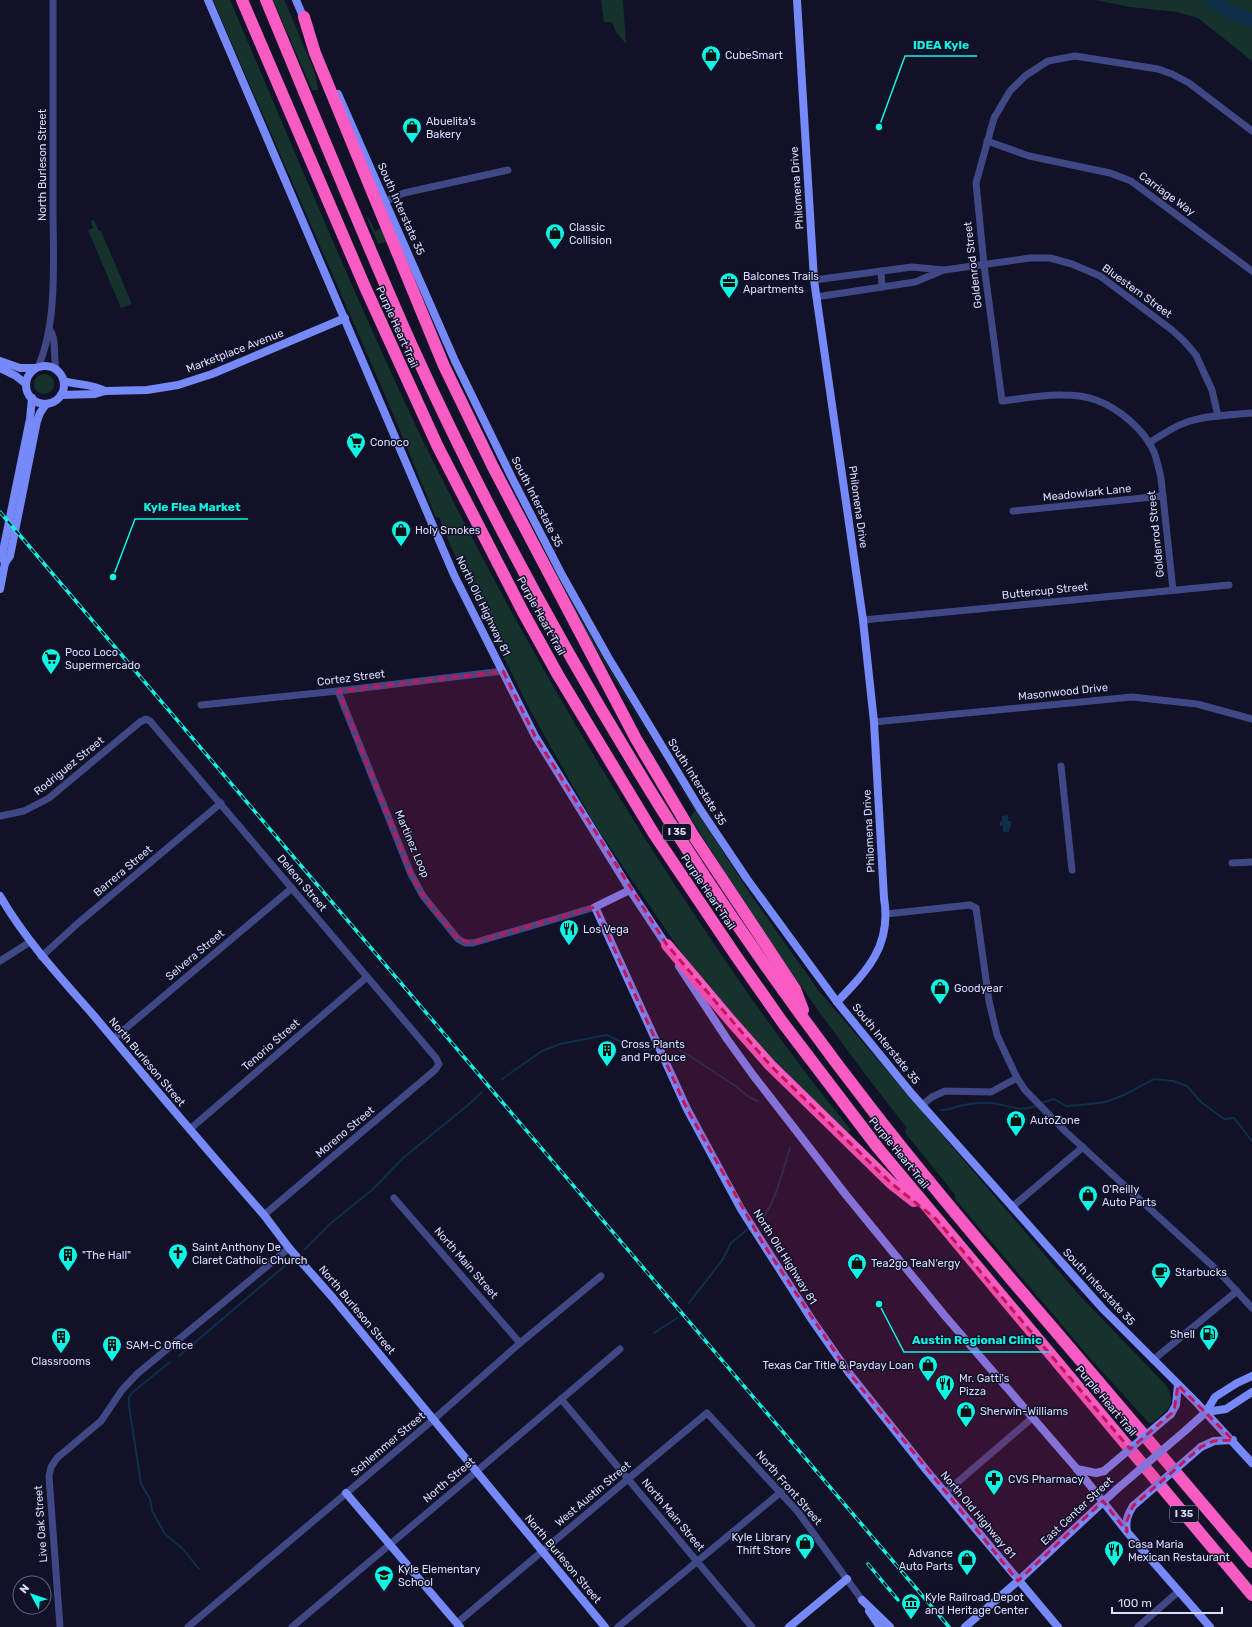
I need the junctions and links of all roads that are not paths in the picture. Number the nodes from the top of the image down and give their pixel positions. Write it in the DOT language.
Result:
graph roads {
  1 [pos="53,0"];
  2 [pos="208,0"];
  3 [pos="242,0"];
  4 [pos="266,0"];
  5 [pos="296,0"];
  6 [pos="797,0"];
  7 [pos="304,17"];
  8 [pos="1252,131"];
  9 [pos="987,141"];
  10 [pos="508,170"];
  11 [pos="386,200"];
  12 [pos="984,265"];
  13 [pos="944,270"];
  14 [pos="880,271"];
  15 [pos="1252,271"];
  16 [pos="814,280"];
  17 [pos="882,287"];
  18 [pos="816,297"];
  19 [pos="345,318"];
  20 [pos="50,330"];
  21 [pos="0,361"];
  22 [pos="0,368"];
  23 [pos="37,368"];
  24 [pos="56,369"];
  25 [pos="64,381"];
  26 [pos="26,384"];
  27 [pos="104,392"];
  28 [pos="61,395"];
  29 [pos="32,398"];
  30 [pos="46,404"];
  31 [pos="1252,413"];
  32 [pos="1218,416"];
  33 [pos="1149,443"];
  34 [pos="1163,496"];
  35 [pos="1013,511"];
  36 [pos="2,562"];
  37 [pos="1229,585"];
  38 [pos="0,589"];
  39 [pos="1173,590"];
  40 [pos="863,620"];
  41 [pos="503,671"];
  42 [pos="338,692"];
  43 [pos="201,705"];
  44 [pos="1252,718"];
  45 [pos="146,719"];
  46 [pos="874,722"];
  47 [pos="1061,766"];
  48 [pos="220,803"];
  49 [pos="0,816"];
  50 [pos="1252,862"];
  51 [pos="1232,863"];
  52 [pos="1072,870"];
  53 [pos="292,888"];
  54 [pos="630,890"];
  55 [pos="0,896"];
  56 [pos="595,907"];
  57 [pos="886,914"];
  58 [pos="30,942"];
  59 [pos="667,945"];
  60 [pos="41,957"];
  61 [pos="0,961"];
  62 [pos="367,977"];
  63 [pos="837,1002"];
  64 [pos="809,1026"];
  65 [pos="113,1039"];
  66 [pos="439,1064"];
  67 [pos="1017,1078"];
  68 [pos="922,1105"];
  69 [pos="190,1129"];
  70 [pos="1083,1147"];
  71 [pos="394,1198"];
  72 [pos="1012,1207"];
  73 [pos="264,1215"];
  74 [pos="936,1219"];
  75 [pos="288,1248"];
  76 [pos="601,1276"];
  77 [pos="1237,1291"];
  78 [pos="1252,1308"];
  79 [pos="520,1343"];
  80 [pos="620,1349"];
  81 [pos="1153,1360"];
  82 [pos="1252,1376"];
  83 [pos="1178,1385"];
  84 [pos="1252,1392"];
  85 [pos="561,1399"];
  86 [pos="1206,1412"];
  87 [pos="707,1413"];
  88 [pos="1032,1418"];
  89 [pos="434,1419"];
  90 [pos="1232,1440"];
  91 [pos="1252,1463"];
  92 [pos="1077,1469"];
  93 [pos="477,1471"];
  94 [pos="628,1478"];
  95 [pos="781,1492"];
  96 [pos="346,1493"];
  97 [pos="945,1493"];
  98 [pos="1103,1501"];
  99 [pos="1127,1532"];
  100 [pos="389,1544"];
  101 [pos="542,1551"];
  102 [pos="697,1560"];
  103 [pos="1252,1562"];
  104 [pos="847,1579"];
  105 [pos="1018,1581"];
  106 [pos="1179,1591"];
  107 [pos="1252,1595"];
  108 [pos="862,1600"];
  109 [pos="459,1625"];
  110 [pos="60,1627"];
  111 [pos="188,1627"];
  112 [pos="292,1627"];
  113 [pos="605,1627"];
  114 [pos="618,1627"];
  115 [pos="752,1627"];
  116 [pos="789,1627"];
  117 [pos="880,1627"];
  118 [pos="890,1627"];
  119 [pos="965,1627"];
  120 [pos="1058,1627"];
  121 [pos="1138,1627"];
  122 [pos="1210,1627"];
  1 -- 20 [label="street, North Burleson Street"];
  2 -- 19 [label="main road"];
  3 -- 74 [label="highway, Purple Heart Trail / I 35"];
  4 -- 64 [label="highway, Purple Heart Trail / I 35"];
  5 -- 7 [label="main road, South Interstate 35"];
  6 -- 16 [label="main road, Philomena Drive"];
  7 -- 11 [label="main road, South Interstate 35"];
  7 -- 64 [label="highway"];
  8 -- 9 [label="street, Goldenrod Street"];
  9 -- 12 [label="street, Goldenrod Street"];
  9 -- 15 [label="street, Carriage Way"];
  10 -- 11 [label="street"];
  11 -- 63 [label="main road, South Interstate 35"];
  12 -- 13 [label="street, Bluestem Street"];
  12 -- 32 [label="street, Bluestem Street"];
  12 -- 33 [label="street, Goldenrod Street"];
  13 -- 14 [label="street, Bluestem Street"];
  13 -- 17 [label="street, Bluestem Street"];
  14 -- 16 [label="street, Bluestem Street"];
  14 -- 17 [label="street"];
  16 -- 18 [label="main road, Philomena Drive"];
  17 -- 18 [label="street, Bluestem Street"];
  18 -- 40 [label="main road, Philomena Drive"];
  19 -- 27 [label="main road, Marketplace Avenue"];
  19 -- 41 [label="main road, North Old Highway 81"];
  20 -- 23 [label="street, North Burleson Street"];
  20 -- 24 [label="street, North Burleson Street"];
  21 -- 23 [label="main road"];
  22 -- 26 [label="main road"];
  23 -- 24 [label="main road"];
  23 -- 26 [label="main road"];
  24 -- 25 [label="main road"];
  25 -- 27 [label="main road, Marketplace Avenue"];
  25 -- 28 [label="main road"];
  26 -- 29 [label="main road"];
  27 -- 28 [label="main road, Marketplace Avenue"];
  28 -- 30 [label="main road"];
  29 -- 30 [label="main road"];
  29 -- 36 [label="main road"];
  30 -- 36 [label="main road"];
  31 -- 32 [label="street"];
  32 -- 33 [label="street"];
  33 -- 34 [label="street, Goldenrod Street"];
  34 -- 35 [label="street, Meadowlark Lane"];
  34 -- 39 [label="street, Goldenrod Street"];
  36 -- 38 [label="main road"];
  37 -- 39 [label="street, Buttercup Street"];
  39 -- 40 [label="street, Buttercup Street"];
  40 -- 46 [label="main road, Philomena Drive"];
  41 -- 42 [label="street, Cortez Street"];
  41 -- 54 [label="main road, North Old Highway 81"];
  42 -- 43 [label="street, Cortez Street"];
  42 -- 56 [label="street, Martinez Loop"];
  44 -- 46 [label="street, Masonwood Drive"];
  45 -- 48 [label="street, Deleon Street"];
  45 -- 49 [label="street, Rodriguez Street"];
  46 -- 57 [label="main road, Philomena Drive"];
  47 -- 52 [label="street"];
  48 -- 53 [label="street, Deleon Street"];
  48 -- 60 [label="street, Barrera Street"];
  50 -- 51 [label="street"];
  53 -- 62 [label="street, Deleon Street"];
  53 -- 65 [label="street, Selvera Street"];
  54 -- 56 [label="main road, Martinez Loop"];
  54 -- 59 [label="main road"];
  55 -- 58 [label="main road, North Burleson Street"];
  56 -- 97 [label="main road, North Old Highway 81"];
  57 -- 63 [label="main road, Philomena Drive"];
  57 -- 67 [label="street"];
  58 -- 60 [label="main road, North Burleson Street"];
  58 -- 61 [label="street"];
  59 -- 74 [label="highway"];
  59 -- 88 [label="main road"];
  60 -- 65 [label="main road, North Burleson Street"];
  62 -- 66 [label="street, Deleon Street"];
  62 -- 69 [label="street, Tenorio Street"];
  63 -- 68 [label="main road, South Interstate 35"];
  64 -- 103 [label="highway, Purple Heart Trail / I 35"];
  65 -- 69 [label="main road, North Burleson Street"];
  66 -- 73 [label="street, Moreno Street"];
  67 -- 68 [label="street"];
  67 -- 70 [label="street"];
  68 -- 72 [label="main road, South Interstate 35"];
  69 -- 73 [label="main road, North Burleson Street"];
  70 -- 72 [label="street"];
  70 -- 77 [label="street"];
  71 -- 79 [label="street, North Main Street"];
  72 -- 81 [label="main road, South Interstate 35"];
  73 -- 75 [label="main road, North Burleson Street"];
  74 -- 107 [label="highway, Purple Heart Trail / I 35"];
  75 -- 89 [label="main road, North Burleson Street"];
  75 -- 110 [label="street, Live Oak Street"];
  76 -- 79 [label="street, Schlemmer Street"];
  77 -- 78 [label="street"];
  77 -- 81 [label="street"];
  79 -- 89 [label="street, Schlemmer Street"];
  80 -- 85 [label="street, North Street"];
  81 -- 83 [label="main road, South Interstate 35"];
  82 -- 86 [label="main road, East Center Street"];
  83 -- 86 [label="main road, South Interstate 35"];
  83 -- 92 [label="main road, bridge"];
  84 -- 86 [label="main road"];
  85 -- 93 [label="street, North Street"];
  85 -- 94 [label="street, North Main Street"];
  86 -- 90 [label="main road, South Interstate 35"];
  86 -- 98 [label="main road, East Center Street, bridge"];
  87 -- 94 [label="street, West Austin Street"];
  87 -- 95 [label="street, North Front Street"];
  88 -- 92 [label="main road"];
  88 -- 97 [label="street"];
  89 -- 93 [label="main road, North Burleson Street"];
  89 -- 96 [label="street, Schlemmer Street"];
  90 -- 91 [label="main road, South Interstate 35"];
  90 -- 99 [label="main road, bridge"];
  92 -- 98 [label="main road"];
  93 -- 100 [label="street, North Street"];
  93 -- 101 [label="main road, North Burleson Street"];
  94 -- 101 [label="street, West Austin Street"];
  94 -- 102 [label="street, North Main Street"];
  95 -- 102 [label="street"];
  95 -- 104 [label="street, North Front Street"];
  96 -- 100 [label="main road"];
  96 -- 111 [label="street, Schlemmer Street"];
  97 -- 105 [label="main road, North Old Highway 81"];
  98 -- 99 [label="main road"];
  98 -- 105 [label="main road, East Center Street"];
  99 -- 106 [label="main road"];
  100 -- 109 [label="main road"];
  100 -- 112 [label="street, North Street"];
  101 -- 109 [label="street, West Austin Street"];
  101 -- 113 [label="main road, North Burleson Street"];
  102 -- 114 [label="street"];
  102 -- 115 [label="street, North Main Street"];
  104 -- 108 [label="street, North Front Street"];
  104 -- 116 [label="main road"];
  105 -- 119 [label="main road, East Center Street"];
  105 -- 120 [label="main road, North Old Highway 81"];
  106 -- 121 [label="street"];
  106 -- 122 [label="main road"];
  108 -- 117 [label="main road, North Front Street"];
  108 -- 118 [label="main road, North Front Street"];
}
